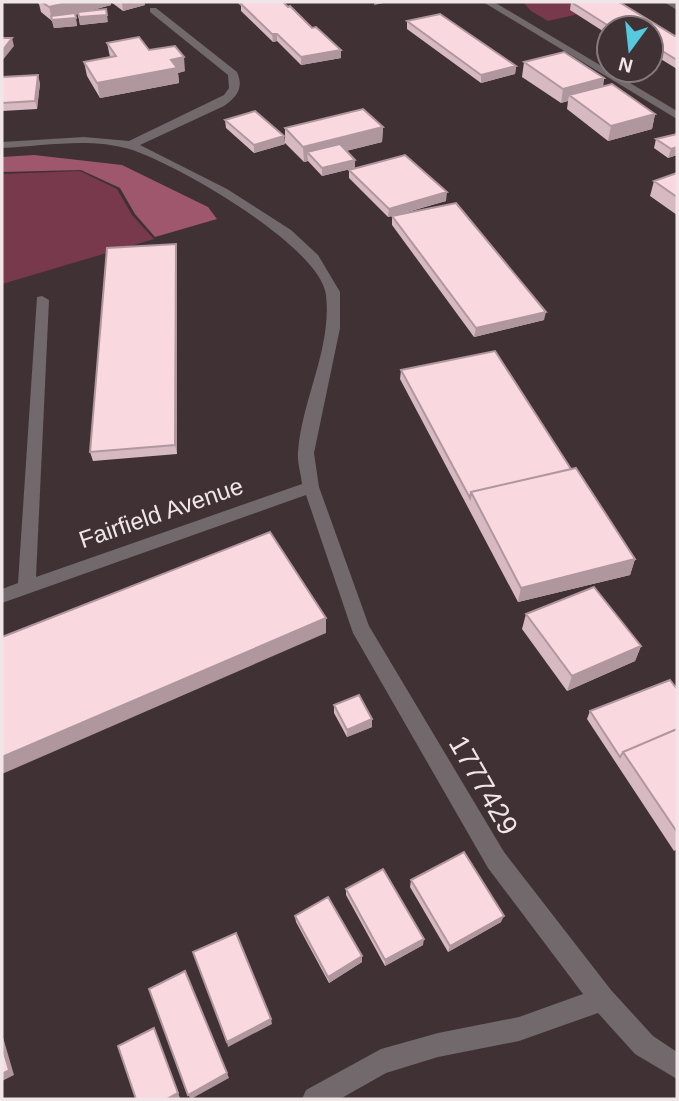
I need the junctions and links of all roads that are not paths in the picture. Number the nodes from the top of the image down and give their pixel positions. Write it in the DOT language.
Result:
graph roads {
  1 [pos="488,2"];
  2 [pos="668,2"];
  3 [pos="677,7"];
  4 [pos="153,10"];
  5 [pos="677,116"];
  6 [pos="2,145"];
  7 [pos="130,145"];
  8 [pos="42,300"];
  9 [pos="311,487"];
  10 [pos="27,586"];
  11 [pos="2,596"];
  12 [pos="602,999"];
  13 [pos="677,1066"];
  14 [pos="315,1099"];
  1 -- 5 [label="street"];
  2 -- 3 [label="street"];
  4 -- 7 [label="street"];
  6 -- 7 [label="street"];
  7 -- 9 [label="street, 1777429"];
  8 -- 10 [label="street"];
  9 -- 10 [label="street, Fairfield Avenue"];
  9 -- 12 [label="street, 1777429"];
  10 -- 11 [label="street, Fairfield Avenue"];
  12 -- 13 [label="street, 1777429"];
  12 -- 14 [label="street"];
}
